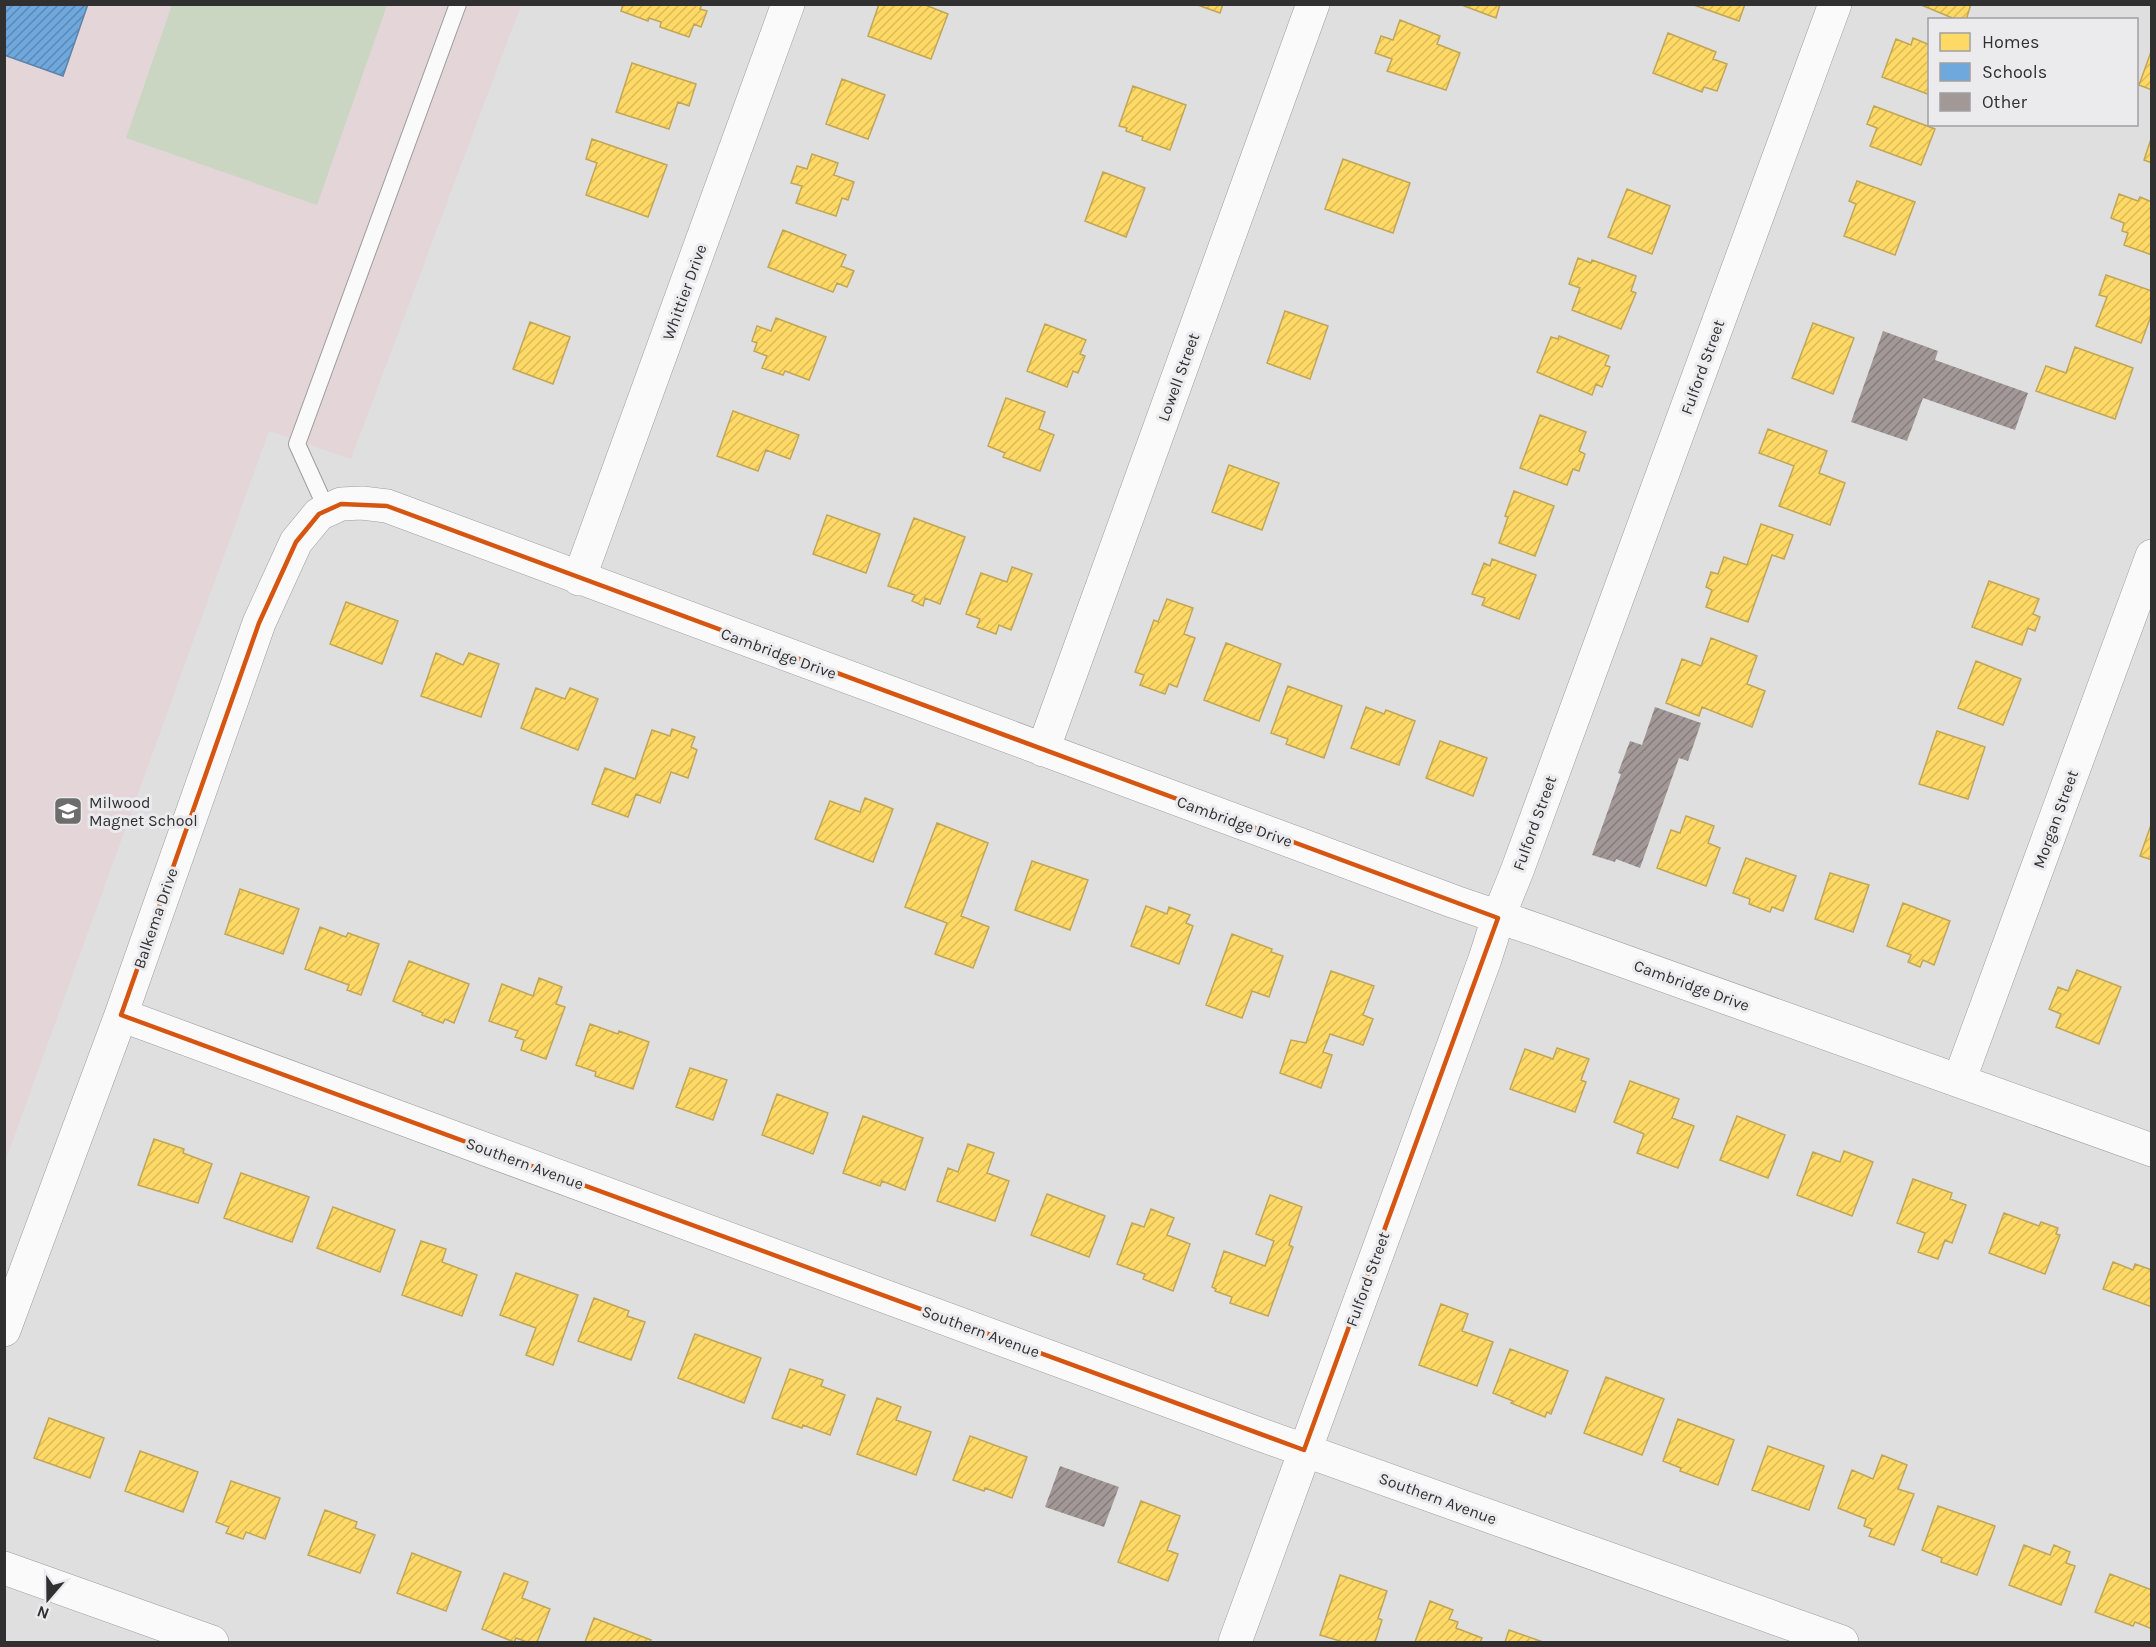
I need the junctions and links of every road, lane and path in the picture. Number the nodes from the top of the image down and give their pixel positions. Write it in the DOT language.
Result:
graph roads {
  1 [pos="458,4"];
  2 [pos="788,4"];
  3 [pos="1313,4"];
  4 [pos="1835,4"];
  5 [pos="323,512"];
  6 [pos="2151,556"];
  7 [pos="579,579"];
  8 [pos="1043,750"];
  9 [pos="1498,918"];
  10 [pos="121,1015"];
  11 [pos="1959,1081"];
  12 [pos="2151,1150"];
  13 [pos="4,1330"];
  14 [pos="1304,1450"];
  15 [pos="4,1568"];
  16 [pos="200,1640"];
  17 [pos="1235,1642"];
  18 [pos="1842,1642"];
  1 -- 5 [label="lane"];
  2 -- 7 [label="street, Whittier Drive"];
  3 -- 8 [label="street, Lowell Street"];
  4 -- 9 [label="street, Fulford Street"];
  5 -- 7 [label="street, Cambridge Drive"];
  5 -- 10 [label="street, Balkema Drive"];
  6 -- 11 [label="street, Morgan Street"];
  7 -- 8 [label="street, Cambridge Drive"];
  8 -- 9 [label="street, Cambridge Drive"];
  9 -- 11 [label="street, Cambridge Drive"];
  9 -- 14 [label="street, Fulford Street"];
  10 -- 13 [label="street, Balkema Drive"];
  10 -- 14 [label="street, Southern Avenue"];
  11 -- 12 [label="street, Cambridge Drive"];
  14 -- 17 [label="street, Fulford Street"];
  14 -- 18 [label="street, Southern Avenue"];
  15 -- 16 [label="street"];
}
